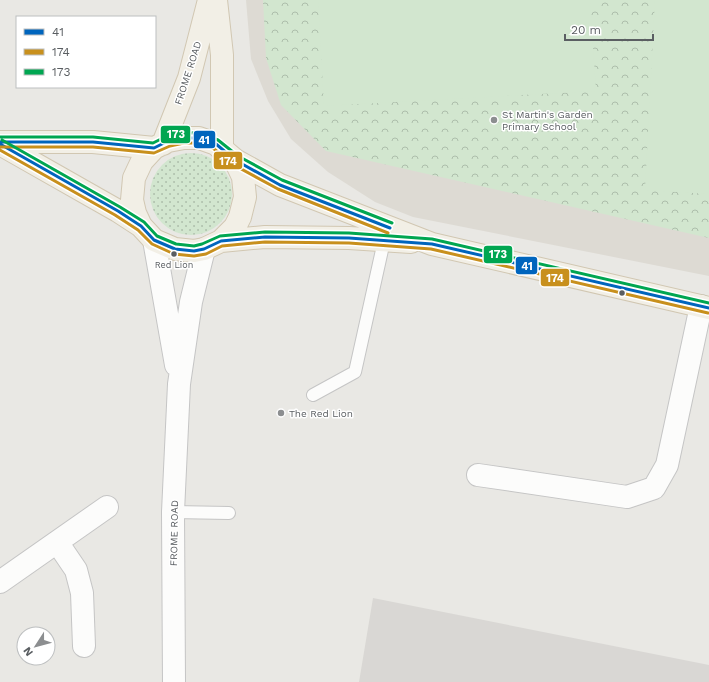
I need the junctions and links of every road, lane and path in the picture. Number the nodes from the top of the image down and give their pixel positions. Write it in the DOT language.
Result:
graph roads {
  1 [pos="209,0"];
  2 [pos="216,0"];
  3 [pos="0,143"];
  4 [pos="158,146"];
  5 [pos="229,155"];
  6 [pos="148,233"];
  7 [pos="384,240"];
  8 [pos="432,244"];
  9 [pos="212,245"];
  10 [pos="705,307"];
  11 [pos="179,384"];
  12 [pos="314,395"];
  13 [pos="478,475"];
  14 [pos="106,507"];
  15 [pos="173,512"];
  16 [pos="228,513"];
  17 [pos="57,542"];
  18 [pos="0,582"];
  19 [pos="84,646"];
  20 [pos="174,682"];
  1 -- 4 [label="main road, FROME ROAD"];
  2 -- 5 [label="main road"];
  3 -- 4 [label="main road"];
  3 -- 6 [label="main road"];
  4 -- 5 [label="main road"];
  4 -- 6 [label="main road"];
  5 -- 8 [label="main road"];
  5 -- 9 [label="main road"];
  6 -- 9 [label="main road"];
  6 -- 11 [label="street, FROME ROAD"];
  7 -- 8 [label="main road"];
  7 -- 9 [label="main road"];
  7 -- 12 [label="lane"];
  8 -- 10 [label="main road"];
  9 -- 11 [label="street, FROME ROAD"];
  10 -- 13 [label="street"];
  11 -- 15 [label="street, FROME ROAD"];
  14 -- 17 [label="street"];
  15 -- 16 [label="lane"];
  15 -- 20 [label="street, FROME ROAD"];
  17 -- 18 [label="street"];
  17 -- 19 [label="street"];
}
